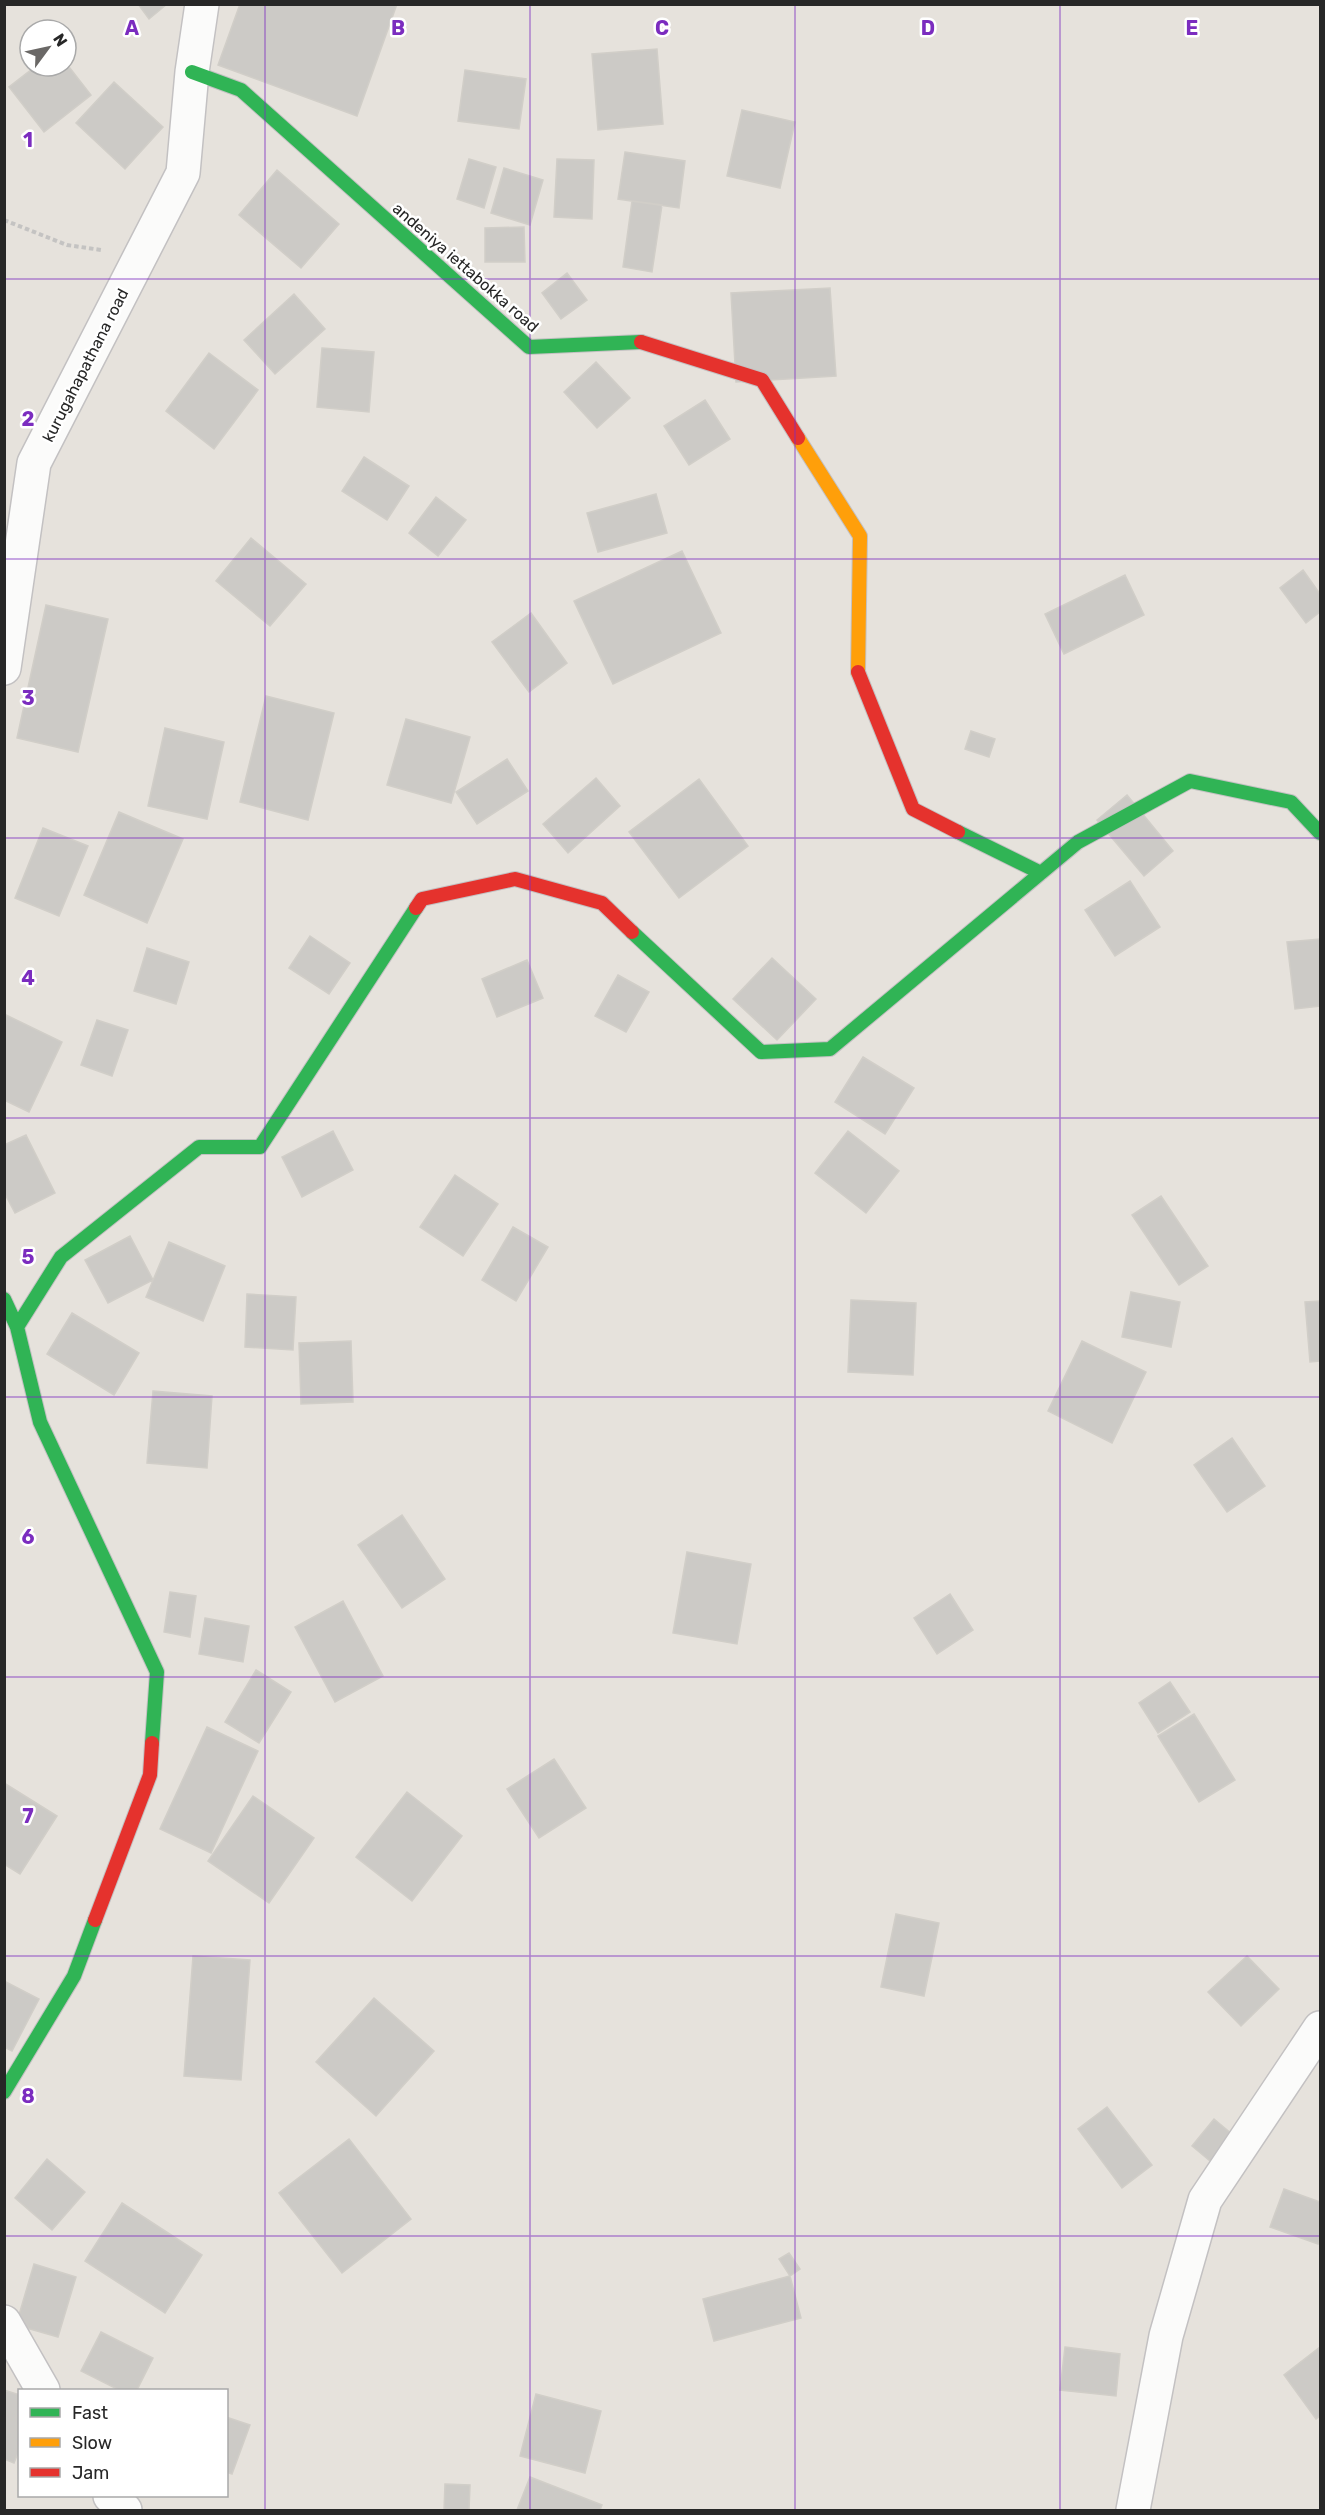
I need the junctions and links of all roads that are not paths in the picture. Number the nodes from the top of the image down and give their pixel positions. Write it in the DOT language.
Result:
graph roads {
  1 [pos="202,4"];
  2 [pos="192,72"];
  3 [pos="4,668"];
  4 [pos="1320,833"];
  5 [pos="1041,873"];
  6 [pos="4,1299"];
  7 [pos="17,1328"];
  8 [pos="1320,2028"];
  9 [pos="4,2092"];
  10 [pos="4,2322"];
  11 [pos="42,2389"];
  12 [pos="111,2497"];
  13 [pos="124,2511"];
  14 [pos="1133,2511"];
  1 -- 2 [label="street, kurugahapathana road"];
  2 -- 3 [label="street, kurugahapathana road"];
  2 -- 5 [label="street, andeniya iettabokka road"];
  4 -- 5 [label="street"];
  5 -- 7 [label="street"];
  6 -- 7 [label="street"];
  7 -- 9 [label="street"];
  8 -- 14 [label="street"];
  10 -- 11 [label="street"];
  12 -- 13 [label="street"];
}
